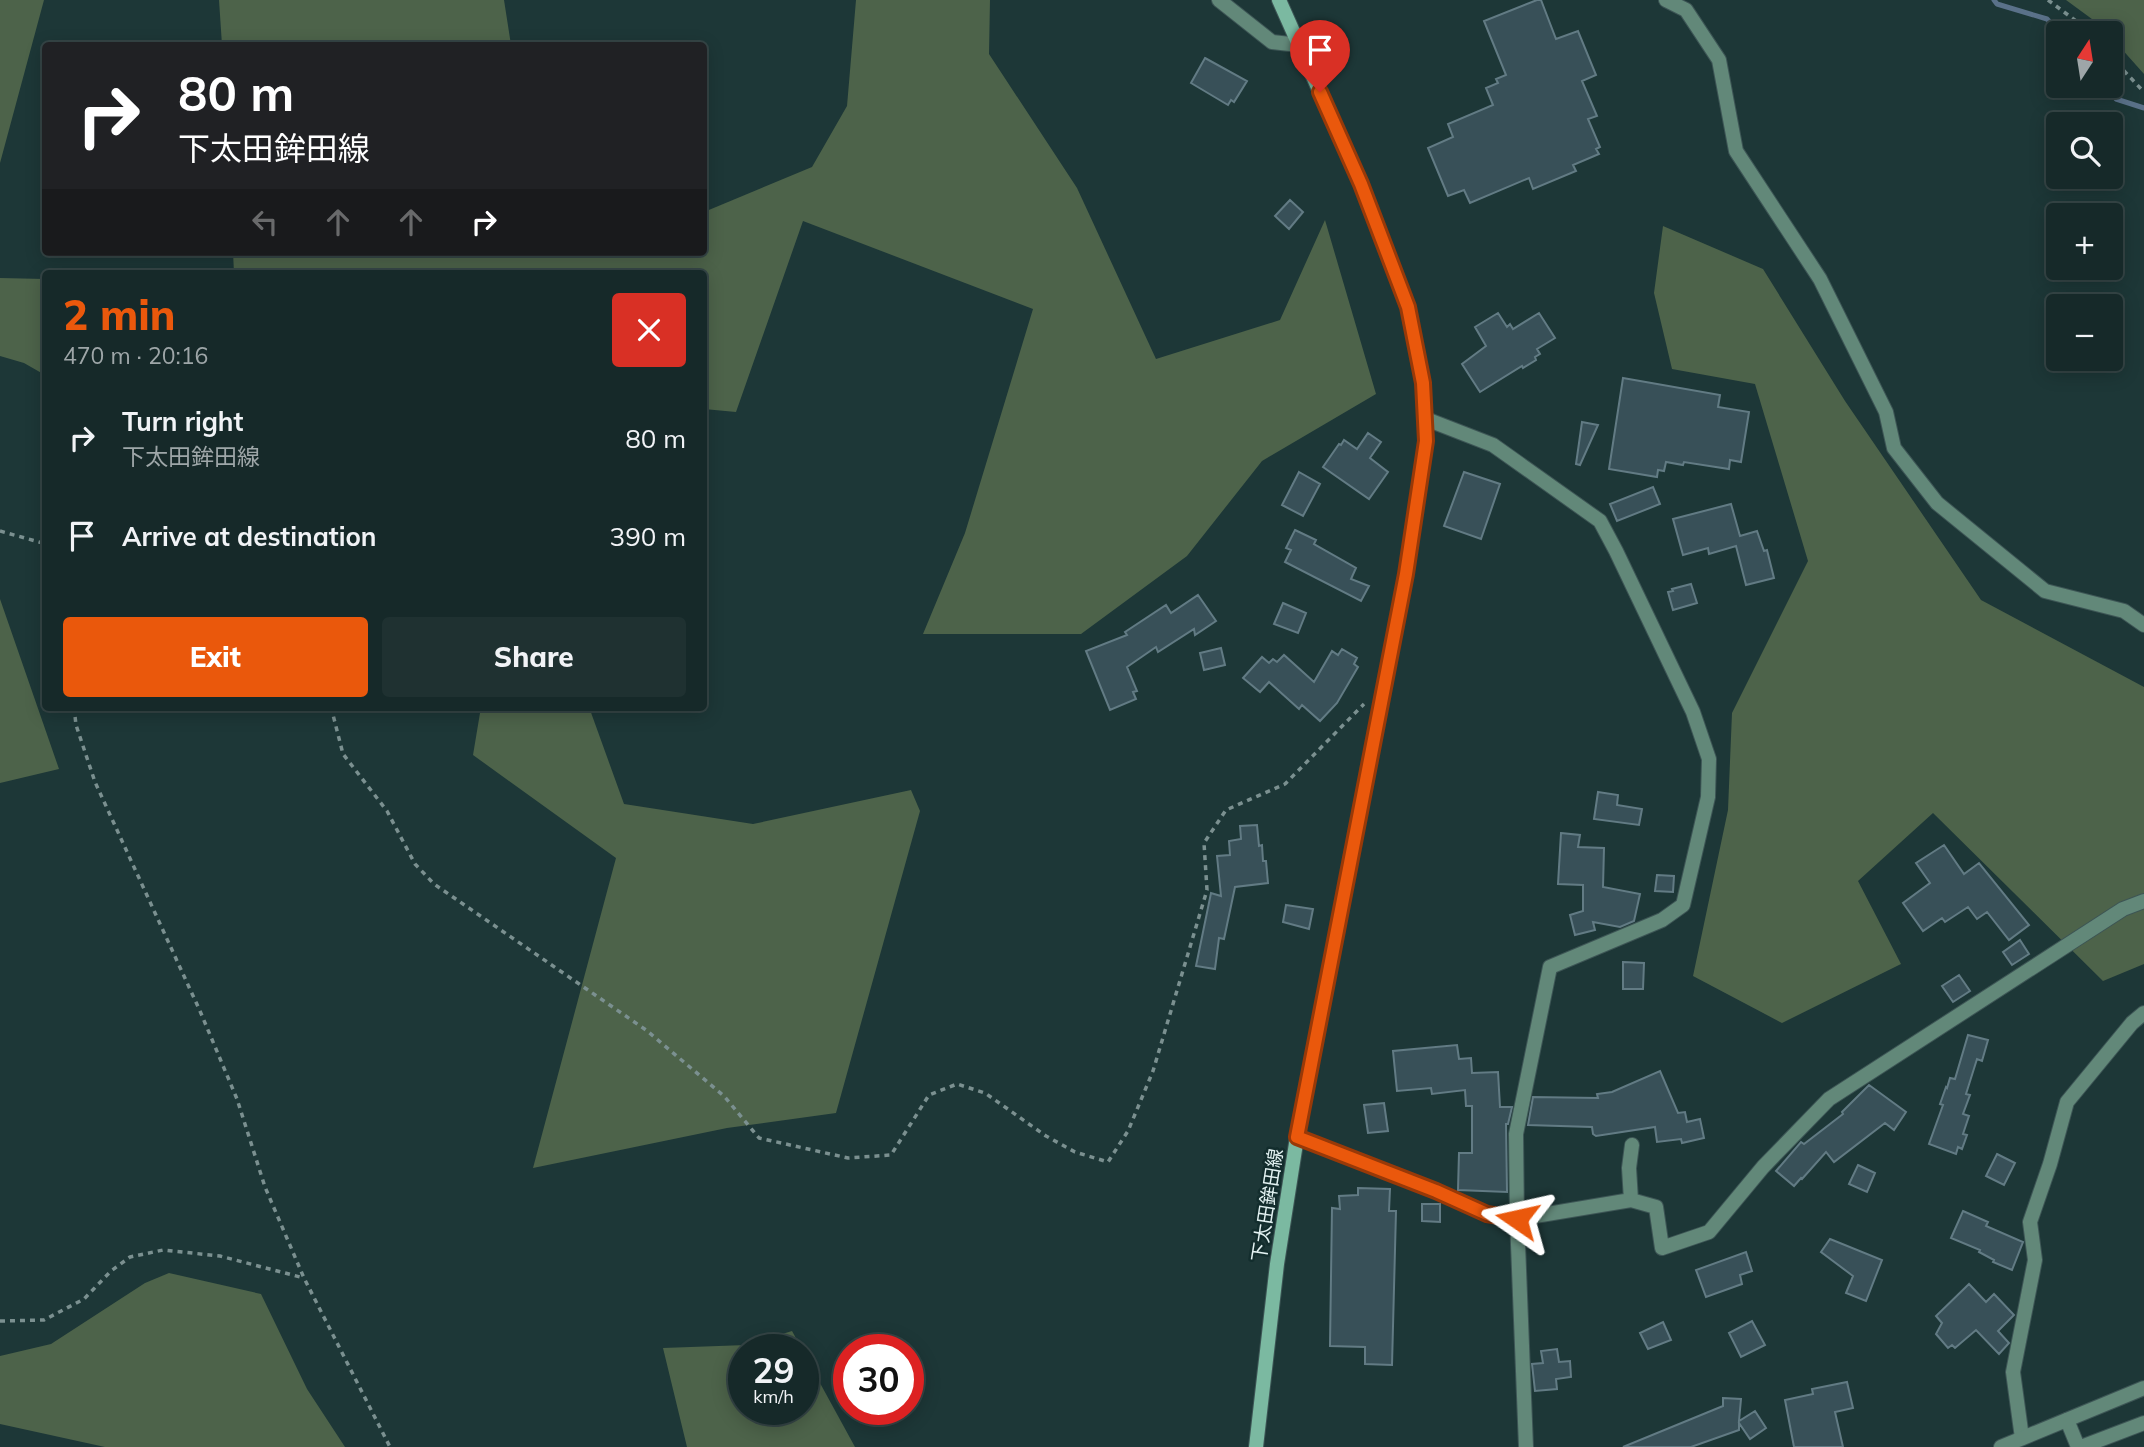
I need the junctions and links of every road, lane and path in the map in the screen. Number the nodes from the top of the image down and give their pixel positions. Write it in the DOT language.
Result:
graph roads {
  1 [pos="1219,0"];
  2 [pos="1279,0"];
  3 [pos="1666,0"];
  4 [pos="2048,0"];
  5 [pos="2074,21"];
  6 [pos="1299,45"];
  7 [pos="2123,70"];
  8 [pos="2144,92"];
  9 [pos="1426,419"];
  10 [pos="0,531"];
  11 [pos="42,543"];
  12 [pos="2144,625"];
  13 [pos="1383,686"];
  14 [pos="74,711"];
  15 [pos="332,711"];
  16 [pos="2144,901"];
  17 [pos="2144,1013"];
  18 [pos="1297,1137"];
  19 [pos="1632,1145"];
  20 [pos="1631,1200"];
  21 [pos="1517,1219"];
  22 [pos="304,1278"];
  23 [pos="0,1321"];
  24 [pos="2144,1388"];
  25 [pos="2067,1420"];
  26 [pos="2144,1423"];
  27 [pos="2022,1438"];
  28 [pos="390,1447"];
  29 [pos="1256,1447"];
  30 [pos="1527,1447"];
  31 [pos="2001,1447"];
  32 [pos="2080,1447"];
  1 -- 6 [label="street"];
  2 -- 6 [label="main road, 下太田鉾田線"];
  3 -- 12 [label="street"];
  4 -- 5 [label="path"];
  6 -- 9 [label="main road, 下太田鉾田線"];
  7 -- 8 [label="path"];
  9 -- 13 [label="main road, 下太田鉾田線"];
  9 -- 21 [label="street"];
  10 -- 11 [label="path"];
  13 -- 15 [label="path"];
  13 -- 18 [label="main road, 下太田鉾田線"];
  14 -- 22 [label="path"];
  16 -- 20 [label="street"];
  17 -- 27 [label="street"];
  18 -- 21 [label="street"];
  18 -- 29 [label="main road, 下太田鉾田線"];
  19 -- 20 [label="street"];
  20 -- 21 [label="street"];
  21 -- 30 [label="street"];
  22 -- 23 [label="path"];
  22 -- 28 [label="path"];
  24 -- 25 [label="street"];
  25 -- 27 [label="street"];
  25 -- 32 [label="street"];
  26 -- 32 [label="street"];
  27 -- 31 [label="street"];
}
